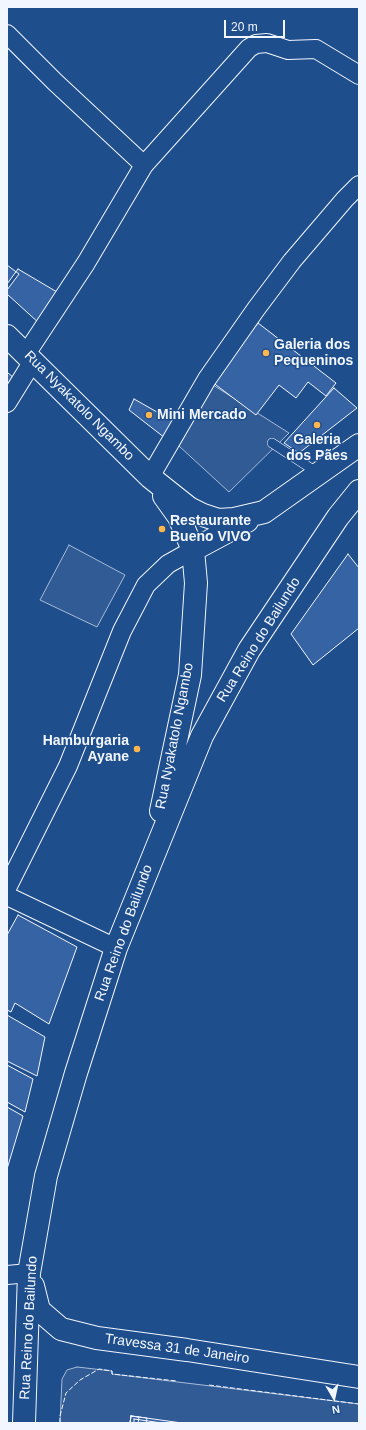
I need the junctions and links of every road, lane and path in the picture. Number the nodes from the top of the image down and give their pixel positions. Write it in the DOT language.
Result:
graph roads {
  1 [pos="7,34"];
  2 [pos="359,74"];
  3 [pos="144,165"];
  4 [pos="359,186"];
  5 [pos="7,336"];
  6 [pos="29,358"];
  7 [pos="7,403"];
  8 [pos="272,443"];
  9 [pos="359,445"];
  10 [pos="318,473"];
  11 [pos="150,477"];
  12 [pos="359,491"];
  13 [pos="264,512"];
  14 [pos="193,550"];
  15 [pos="150,863"];
  16 [pos="7,888"];
  17 [pos="7,896"];
  18 [pos="116,948"];
  19 [pos="30,1274"];
  20 [pos="7,1275"];
  21 [pos="359,1377"];
  22 [pos="24,1423"];
  1 -- 3 [label="street"];
  2 -- 3 [label="street"];
  3 -- 6 [label="street"];
  4 -- 11 [label="street"];
  5 -- 6 [label="main road, Rua Nyakatolo Ngambo"];
  6 -- 7 [label="street"];
  6 -- 11 [label="main road, Rua Nyakatolo Ngambo"];
  8 -- 10 [label="lane"];
  9 -- 10 [label="main road, Rua Nyakatolo Ngambo"];
  10 -- 13 [label="main road, Rua Nyakatolo Ngambo"];
  11 -- 13 [label="main road, Rua Nyakatolo Ngambo"];
  11 -- 14 [label="main road, Rua Nyakatolo Ngambo"];
  12 -- 15 [label="main road, Rua Reino do Bailundo"];
  13 -- 14 [label="main road"];
  14 -- 15 [label="main road, Rua Nyakatolo Ngambo"];
  14 -- 16 [label="street"];
  15 -- 18 [label="main road, Rua Reino do Bailundo"];
  17 -- 18 [label="street"];
  18 -- 19 [label="main road, Rua Reino do Bailundo"];
  19 -- 20 [label="street"];
  19 -- 21 [label="main road, Travessa 31 de Janeiro"];
  19 -- 22 [label="main road, Rua Reino do Bailundo"];
}
